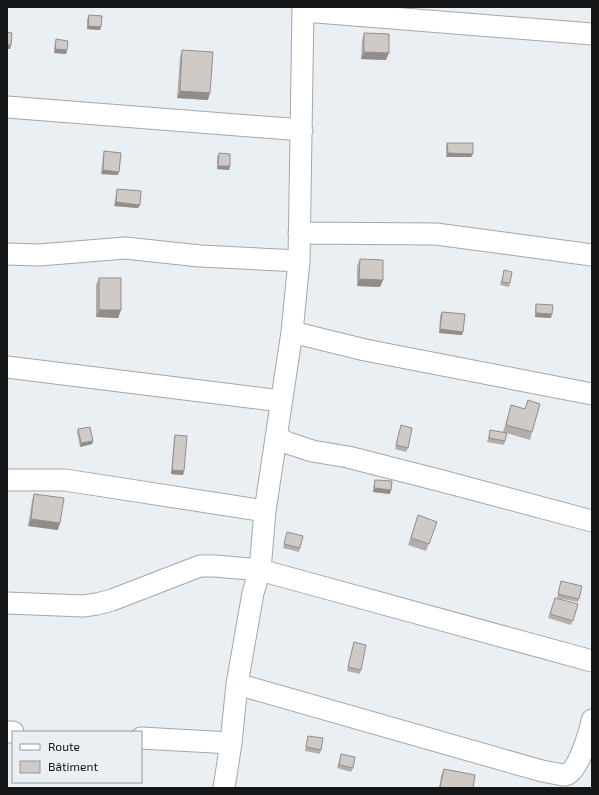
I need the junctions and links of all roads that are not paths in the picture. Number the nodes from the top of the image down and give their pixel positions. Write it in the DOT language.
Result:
graph roads {
  1 [pos="304,9"];
  2 [pos="592,34"];
  3 [pos="7,107"];
  4 [pos="302,130"];
  5 [pos="299,233"];
  6 [pos="7,254"];
  7 [pos="592,255"];
  8 [pos="299,261"];
  9 [pos="292,332"];
  10 [pos="7,367"];
  11 [pos="592,394"];
  12 [pos="281,401"];
  13 [pos="276,437"];
  14 [pos="7,480"];
  15 [pos="265,511"];
  16 [pos="592,521"];
  17 [pos="260,570"];
  18 [pos="7,603"];
  19 [pos="592,661"];
  20 [pos="237,684"];
  21 [pos="591,728"];
  22 [pos="142,738"];
  23 [pos="231,743"];
  24 [pos="224,788"];
  1 -- 2 [label="street"];
  1 -- 4 [label="street"];
  3 -- 4 [label="street"];
  4 -- 5 [label="street"];
  5 -- 7 [label="street"];
  5 -- 8 [label="street"];
  6 -- 8 [label="street"];
  8 -- 9 [label="street"];
  9 -- 11 [label="street"];
  9 -- 12 [label="street"];
  10 -- 12 [label="street"];
  12 -- 13 [label="street"];
  13 -- 15 [label="street"];
  13 -- 16 [label="street"];
  14 -- 15 [label="street"];
  15 -- 17 [label="street"];
  17 -- 18 [label="street"];
  17 -- 19 [label="street"];
  17 -- 20 [label="street"];
  20 -- 21 [label="street"];
  20 -- 23 [label="street"];
  22 -- 23 [label="street"];
  23 -- 24 [label="street"];
}
